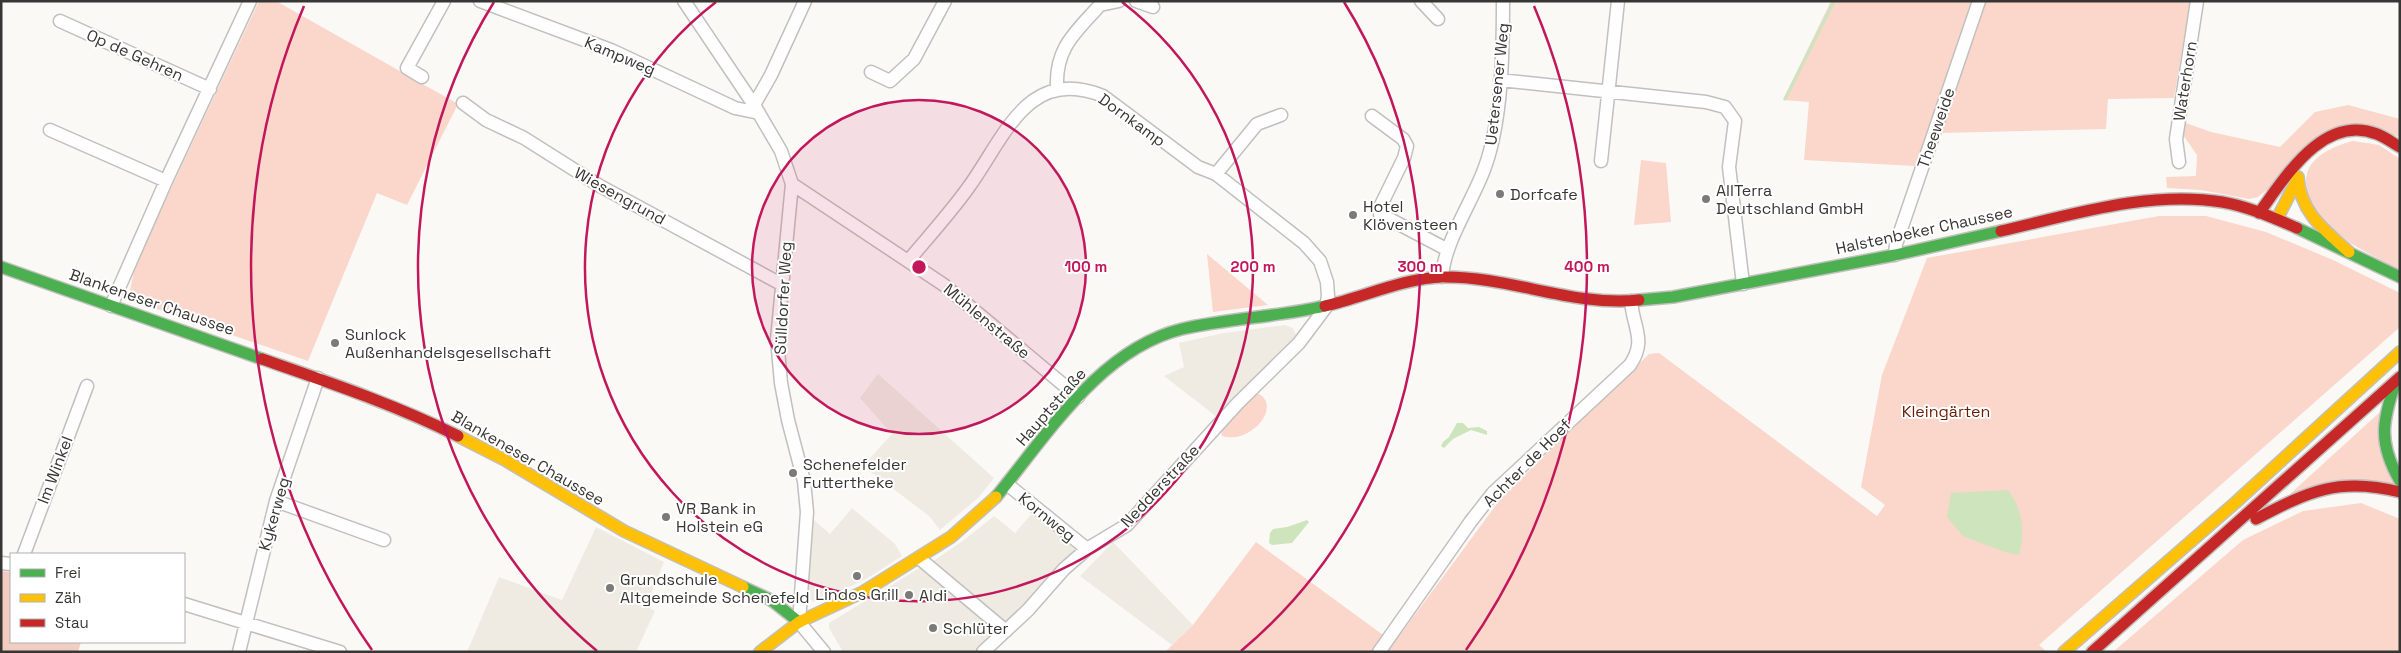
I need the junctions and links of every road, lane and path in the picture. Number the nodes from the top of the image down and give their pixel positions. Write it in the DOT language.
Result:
graph roads {
  1 [pos="250,1"];
  2 [pos="444,1"];
  3 [pos="480,1"];
  4 [pos="684,1"];
  5 [pos="805,1"];
  6 [pos="945,1"];
  7 [pos="1118,1"];
  8 [pos="1136,1"];
  9 [pos="1421,1"];
  10 [pos="1504,1"];
  11 [pos="1618,1"];
  12 [pos="1980,1"];
  13 [pos="2197,1"];
  14 [pos="1153,7"];
  15 [pos="1438,19"];
  16 [pos="60,22"];
  17 [pos="871,72"];
  18 [pos="422,77"];
  19 [pos="1500,80"];
  20 [pos="1057,88"];
  21 [pos="210,89"];
  22 [pos="1608,92"];
  23 [pos="463,103"];
  24 [pos="756,109"];
  25 [pos="1281,115"];
  26 [pos="1372,116"];
  27 [pos="50,130"];
  28 [pos="2400,147"];
  29 [pos="2310,149"];
  30 [pos="1601,161"];
  31 [pos="2179,162"];
  32 [pos="1216,174"];
  33 [pos="2298,177"];
  34 [pos="166,181"];
  35 [pos="792,184"];
  36 [pos="2259,213"];
  37 [pos="2277,219"];
  38 [pos="1448,250"];
  39 [pos="2349,252"];
  40 [pos="1895,254"];
  41 [pos="909,260"];
  42 [pos="1,267"];
  43 [pos="1442,277"];
  44 [pos="2400,277"];
  45 [pos="781,284"];
  46 [pos="1742,284"];
  47 [pos="1631,301"];
  48 [pos="111,306"];
  49 [pos="1326,307"];
  50 [pos="2400,352"];
  51 [pos="318,378"];
  52 [pos="2398,379"];
  53 [pos="87,386"];
  54 [pos="1078,397"];
  55 [pos="2400,481"];
  56 [pos="1007,484"];
  57 [pos="2400,492"];
  58 [pos="276,501"];
  59 [pos="2220,539"];
  60 [pos="384,540"];
  61 [pos="1087,549"];
  62 [pos="24,553"];
  63 [pos="919,558"];
  64 [pos="185,604"];
  65 [pos="799,622"];
  66 [pos="246,624"];
  67 [pos="1006,631"];
  68 [pos="239,652"];
  69 [pos="340,652"];
  70 [pos="760,652"];
  71 [pos="824,652"];
  72 [pos="983,652"];
  73 [pos="1379,652"];
  74 [pos="2064,652"];
  75 [pos="2092,652"];
  1 -- 21 [label="street"];
  2 -- 18 [label="street"];
  3 -- 24 [label="street, Kampweg"];
  4 -- 24 [label="street, Sülldorfer Weg"];
  5 -- 24 [label="street"];
  6 -- 17 [label="street"];
  7 -- 20 [label="street"];
  8 -- 14 [label="street"];
  9 -- 15 [label="street"];
  10 -- 19 [label="street, Uetersener Weg"];
  11 -- 22 [label="street"];
  12 -- 40 [label="street, Theeweide"];
  13 -- 31 [label="street, Waterhorn"];
  16 -- 21 [label="street, Op de Gehren"];
  19 -- 22 [label="street"];
  19 -- 38 [label="street, Uetersener Weg"];
  20 -- 32 [label="street, Dornkamp"];
  20 -- 41 [label="street"];
  21 -- 34 [label="street"];
  22 -- 30 [label="street"];
  22 -- 46 [label="street"];
  23 -- 45 [label="street, Wiesengrund"];
  24 -- 35 [label="street, Sülldorfer Weg"];
  25 -- 32 [label="street"];
  26 -- 38 [label="street"];
  27 -- 34 [label="street"];
  28 -- 29 [label="main road"];
  29 -- 33 [label="main road"];
  29 -- 36 [label="main road"];
  32 -- 49 [label="street, Dornkamp"];
  33 -- 37 [label="main road"];
  33 -- 39 [label="main road"];
  34 -- 48 [label="street"];
  35 -- 41 [label="street, Mühlenstraße"];
  35 -- 45 [label="street, Sülldorfer Weg"];
  36 -- 37 [label="main road, Halstenbeker Chaussee"];
  36 -- 40 [label="main road, Halstenbeker Chaussee"];
  37 -- 39 [label="main road, Halstenbeker Chaussee"];
  38 -- 43 [label="street, Uetersener Weg"];
  39 -- 44 [label="main road, Halstenbeker Chaussee"];
  40 -- 46 [label="main road, Halstenbeker Chaussee"];
  41 -- 54 [label="street, Mühlenstraße"];
  42 -- 48 [label="main road, Blankeneser Chaussee"];
  43 -- 47 [label="main road, Halstenbeker Chaussee"];
  43 -- 49 [label="main road, Hauptstraße"];
  45 -- 65 [label="street, Sülldorfer Weg"];
  46 -- 47 [label="main road, Halstenbeker Chaussee"];
  47 -- 73 [label="street, Achter de Hoef"];
  48 -- 51 [label="main road, Blankeneser Chaussee"];
  49 -- 54 [label="main road, Hauptstraße"];
  49 -- 61 [label="street, Nedderstraße"];
  50 -- 74 [label="main road"];
  51 -- 58 [label="street, Kykerweg"];
  51 -- 65 [label="main road, Blankeneser Chaussee"];
  52 -- 55 [label="main road"];
  52 -- 59 [label="main road"];
  53 -- 62 [label="street, Im Winkel"];
  54 -- 56 [label="main road, Hauptstraße"];
  56 -- 61 [label="street, Kornweg"];
  56 -- 63 [label="main road, Hauptstraße"];
  57 -- 59 [label="main road"];
  58 -- 60 [label="street"];
  58 -- 66 [label="street, Kykerweg"];
  59 -- 75 [label="main road"];
  61 -- 67 [label="street, Nedderstraße"];
  63 -- 65 [label="main road, Hauptstraße"];
  63 -- 67 [label="street"];
  64 -- 66 [label="street"];
  65 -- 70 [label="main road, Hauptstraße"];
  65 -- 71 [label="street"];
  66 -- 68 [label="street, Kykerweg"];
  66 -- 69 [label="street"];
  67 -- 72 [label="street, Nedderstraße"];
}
